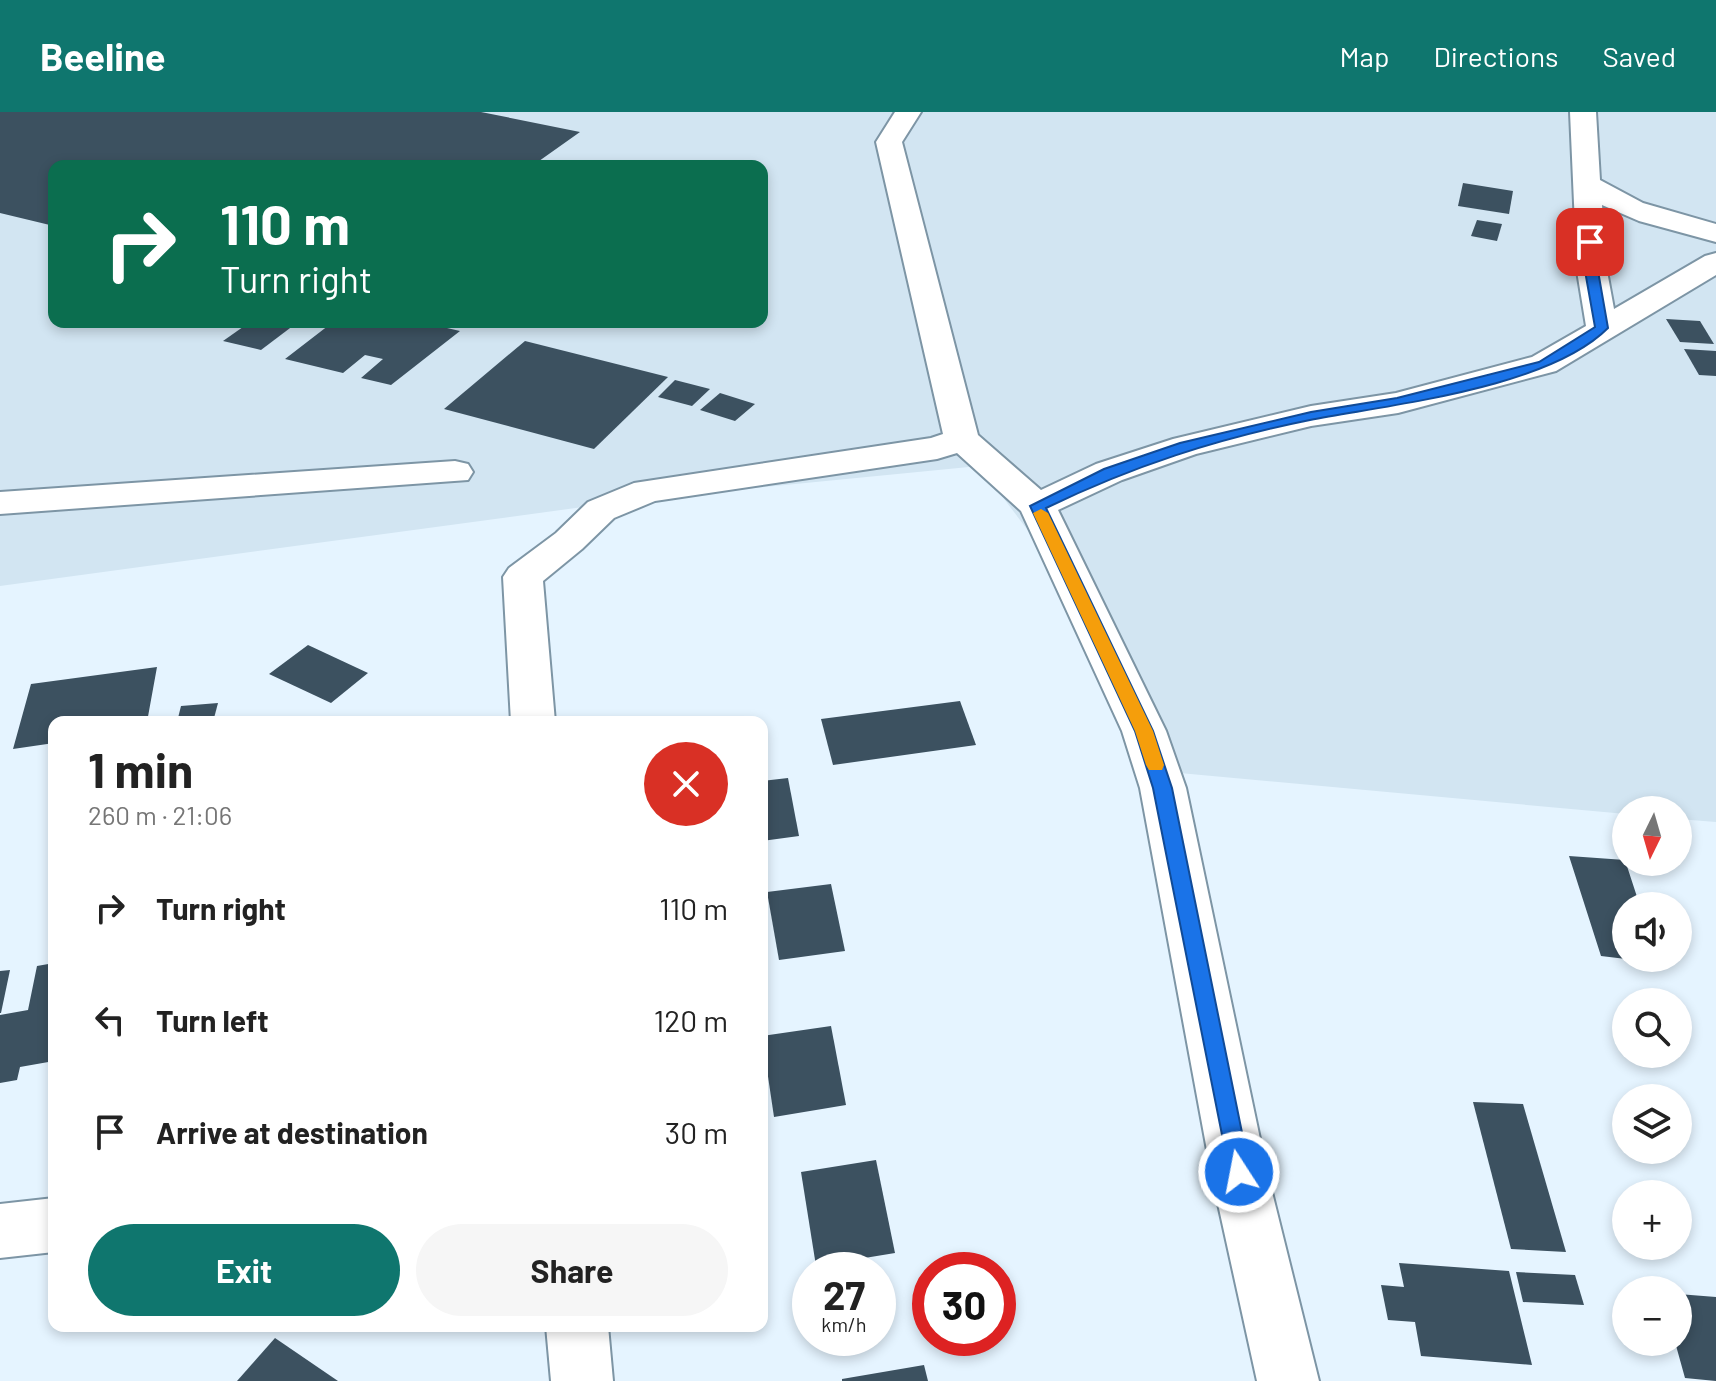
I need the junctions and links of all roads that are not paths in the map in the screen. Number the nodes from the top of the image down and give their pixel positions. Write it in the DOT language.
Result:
graph roads {
  1 [pos="908,112"];
  2 [pos="1583,112"];
  3 [pos="1587,183"];
  4 [pos="1716,233"];
  5 [pos="1716,262"];
  6 [pos="1602,328"];
  7 [pos="962,439"];
  8 [pos="455,472"];
  9 [pos="0,503"];
  10 [pos="1037,506"];
  11 [pos="533,716"];
  12 [pos="48,1226"];
  13 [pos="0,1231"];
  14 [pos="578,1332"];
  15 [pos="582,1381"];
  16 [pos="1288,1381"];
  1 -- 7 [label="street"];
  2 -- 3 [label="street"];
  3 -- 4 [label="street"];
  3 -- 6 [label="street"];
  5 -- 6 [label="street"];
  6 -- 10 [label="street"];
  7 -- 10 [label="street"];
  7 -- 11 [label="street"];
  8 -- 9 [label="street"];
  10 -- 16 [label="street"];
  12 -- 13 [label="street"];
  14 -- 15 [label="street"];
}
